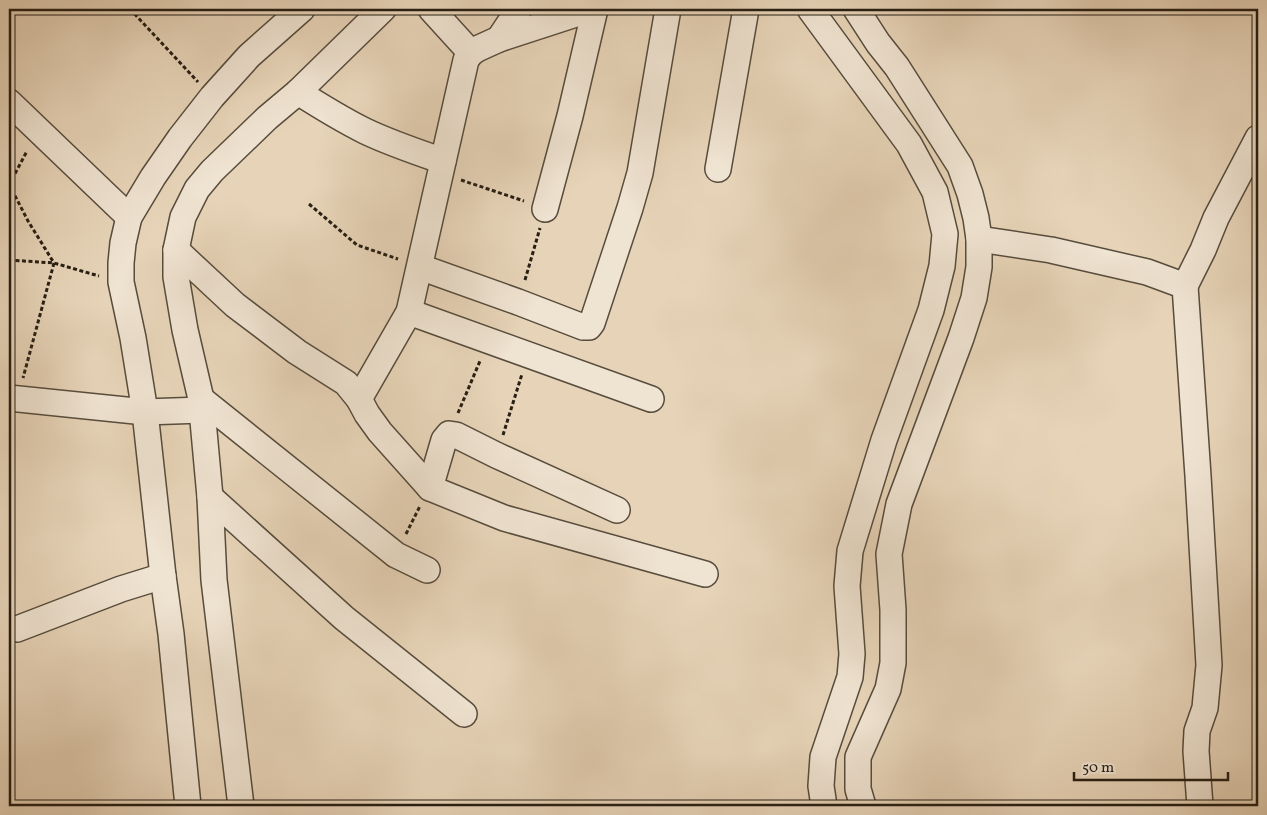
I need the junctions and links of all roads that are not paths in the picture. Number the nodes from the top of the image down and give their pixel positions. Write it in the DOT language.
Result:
graph roads {
  1 [pos="302,9"];
  2 [pos="383,9"];
  3 [pos="431,9"];
  4 [pos="519,9"];
  5 [pos="590,9"];
  6 [pos="595,9"];
  7 [pos="668,9"];
  8 [pos="746,9"];
  9 [pos="810,9"];
  10 [pos="856,9"];
  11 [pos="499,39"];
  12 [pos="471,52"];
  13 [pos="298,92"];
  14 [pos="9,102"];
  15 [pos="1258,138"];
  16 [pos="442,167"];
  17 [pos="718,169"];
  18 [pos="545,208"];
  19 [pos="129,217"];
  20 [pos="979,239"];
  21 [pos="176,250"];
  22 [pos="420,267"];
  23 [pos="1185,286"];
  24 [pos="409,312"];
  25 [pos="13,398"];
  26 [pos="359,399"];
  27 [pos="651,399"];
  28 [pos="201,404"];
  29 [pos="145,412"];
  30 [pos="430,488"];
  31 [pos="210,497"];
  32 [pos="618,510"];
  33 [pos="427,570"];
  34 [pos="705,574"];
  35 [pos="163,576"];
  36 [pos="18,629"];
  37 [pos="464,714"];
  38 [pos="188,806"];
  39 [pos="241,806"];
  40 [pos="824,806"];
  41 [pos="863,806"];
  42 [pos="1200,806"];
  1 -- 19 [label="street"];
  2 -- 13 [label="street"];
  3 -- 12 [label="street"];
  4 -- 11 [label="street"];
  5 -- 11 [label="street"];
  6 -- 18 [label="street"];
  7 -- 22 [label="street"];
  8 -- 17 [label="street"];
  9 -- 40 [label="street"];
  10 -- 20 [label="street"];
  11 -- 12 [label="street"];
  12 -- 16 [label="street"];
  13 -- 16 [label="street"];
  13 -- 21 [label="street"];
  14 -- 19 [label="street"];
  15 -- 23 [label="street"];
  16 -- 22 [label="street"];
  19 -- 29 [label="street"];
  20 -- 23 [label="street"];
  20 -- 41 [label="street"];
  21 -- 26 [label="street"];
  21 -- 28 [label="street"];
  22 -- 24 [label="street"];
  23 -- 42 [label="street"];
  24 -- 26 [label="street"];
  24 -- 27 [label="street"];
  25 -- 29 [label="street"];
  26 -- 30 [label="street"];
  28 -- 29 [label="street"];
  28 -- 31 [label="street"];
  28 -- 33 [label="street"];
  29 -- 35 [label="street"];
  30 -- 32 [label="street"];
  30 -- 34 [label="street"];
  31 -- 37 [label="street"];
  31 -- 39 [label="street"];
  35 -- 36 [label="street"];
  35 -- 38 [label="street"];
}
